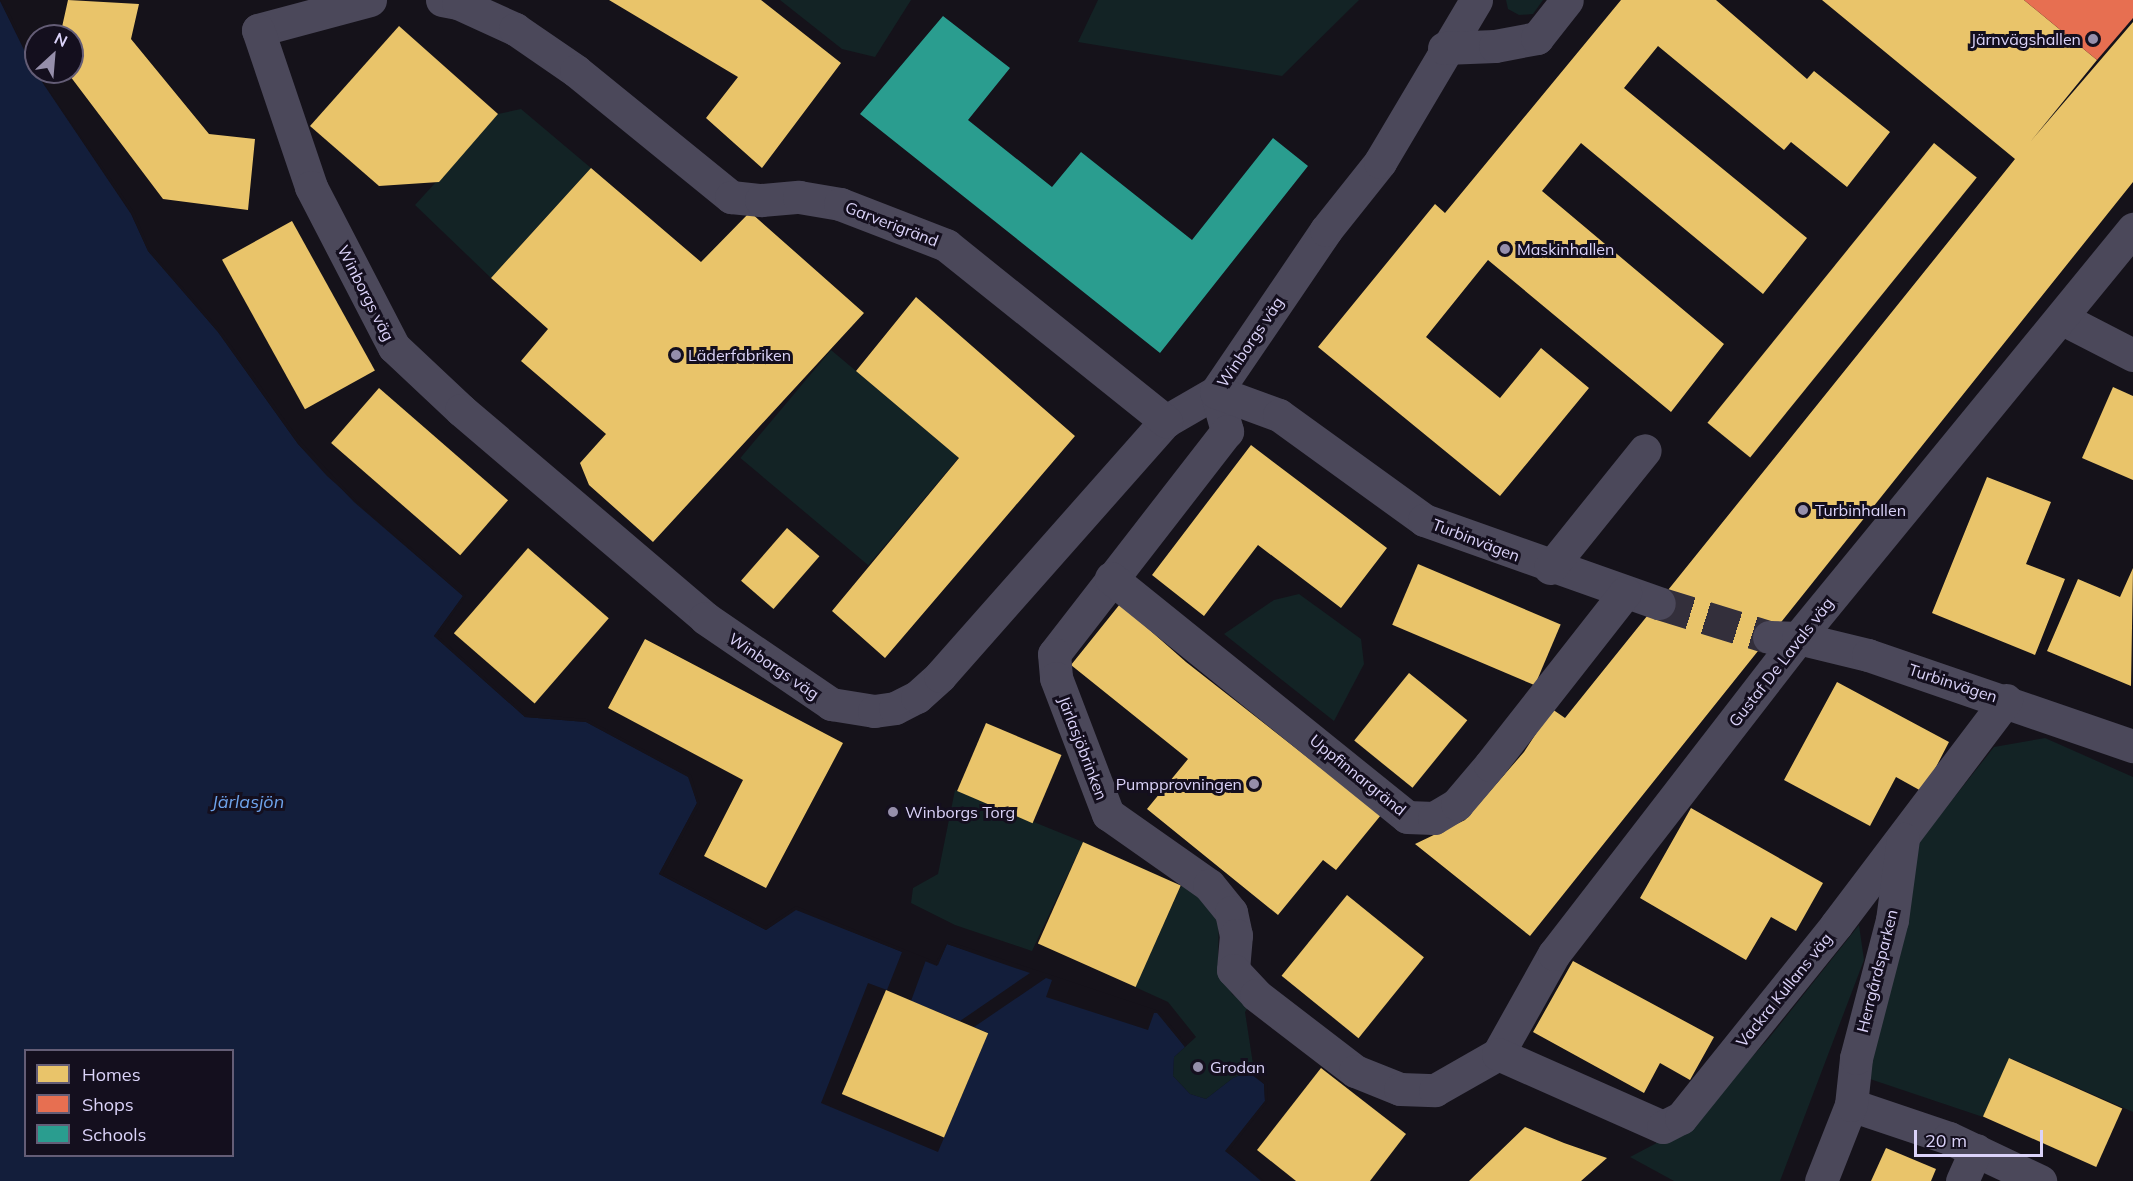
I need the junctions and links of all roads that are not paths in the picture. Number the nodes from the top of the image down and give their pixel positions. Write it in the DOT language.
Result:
graph roads {
  1 [pos="370,0"];
  2 [pos="442,0"];
  3 [pos="1476,0"];
  4 [pos="1567,0"];
  5 [pos="1444,48"];
  6 [pos="2133,230"];
  7 [pos="2061,318"];
  8 [pos="2133,355"];
  9 [pos="1216,392"];
  10 [pos="1166,421"];
  11 [pos="1645,450"];
  12 [pos="1550,568"];
  13 [pos="1112,578"];
  14 [pos="1625,593"];
  15 [pos="1659,603"];
  16 [pos="1784,638"];
  17 [pos="2006,700"];
  18 [pos="2133,746"];
  19 [pos="1903,837"];
  20 [pos="1498,1054"];
  21 [pos="1851,1105"];
  22 [pos="1976,1150"];
  23 [pos="1821,1181"];
  24 [pos="1962,1181"];
  25 [pos="2040,1181"];
  1 -- 10 [label="street, Winborgs väg"];
  2 -- 10 [label="street, Garverigränd"];
  3 -- 5 [label="street, Winborgs väg"];
  4 -- 5 [label="street"];
  5 -- 9 [label="street, Winborgs väg"];
  6 -- 7 [label="street, Gustaf De Lavals väg"];
  7 -- 8 [label="street"];
  7 -- 16 [label="street, Gustaf De Lavals väg"];
  9 -- 10 [label="street, Winborgs väg"];
  9 -- 12 [label="street, Turbinvägen"];
  9 -- 13 [label="street, Järlasjöbrinken"];
  11 -- 12 [label="street"];
  12 -- 14 [label="street, Turbinvägen"];
  13 -- 14 [label="street, Uppfinnargränd"];
  13 -- 20 [label="street, Järlasjöbrinken"];
  14 -- 15 [label="street, Turbinvägen"];
  16 -- 17 [label="street, Turbinvägen"];
  16 -- 20 [label="street, Gustaf De Lavals väg"];
  17 -- 18 [label="street, Turbinvägen"];
  17 -- 19 [label="street, Vackra Kullans väg"];
  19 -- 20 [label="street, Vackra Kullans väg"];
  19 -- 21 [label="street, Herrgårdsparken"];
  21 -- 22 [label="street"];
  21 -- 23 [label="street, Herrgårdsparken"];
  22 -- 24 [label="street"];
  22 -- 25 [label="street"];
}
